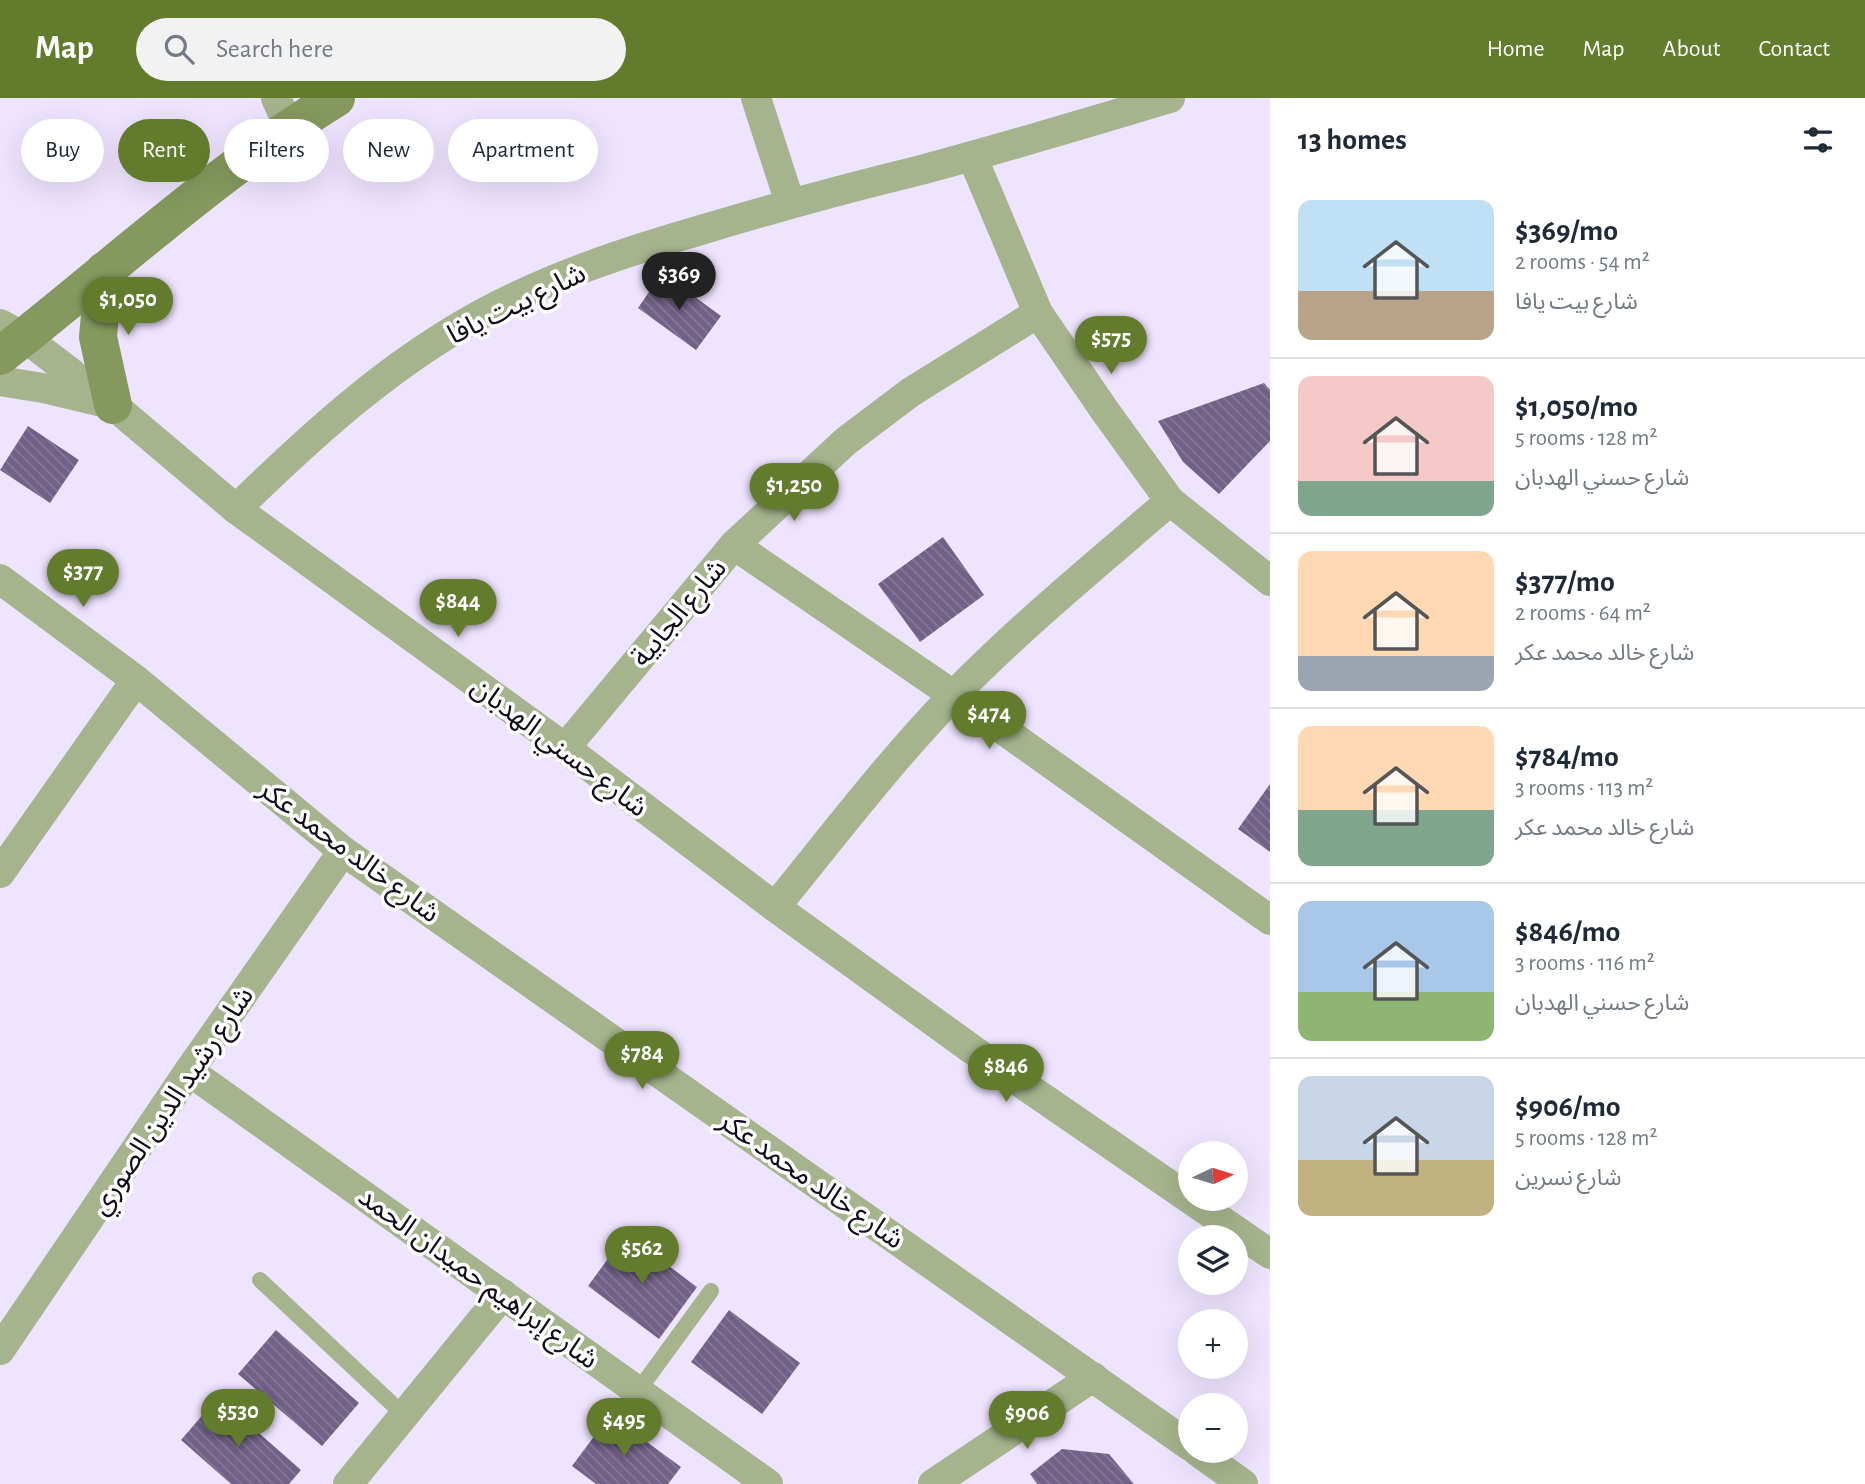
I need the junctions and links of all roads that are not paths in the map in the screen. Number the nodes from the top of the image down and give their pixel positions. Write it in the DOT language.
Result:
graph roads {
  1 [pos="336,98"];
  2 [pos="756,98"];
  3 [pos="1170,98"];
  4 [pos="283,112"];
  5 [pos="972,156"];
  6 [pos="790,203"];
  7 [pos="104,271"];
  8 [pos="1038,313"];
  9 [pos="8,339"];
  10 [pos="0,381"];
  11 [pos="113,404"];
  12 [pos="1170,501"];
  13 [pos="236,509"];
  14 [pos="734,545"];
  15 [pos="0,579"];
  16 [pos="1270,581"];
  17 [pos="136,680"];
  18 [pos="953,696"];
  19 [pos="565,748"];
  20 [pos="343,851"];
  21 [pos="0,873"];
  22 [pos="775,907"];
  23 [pos="1270,920"];
  24 [pos="189,1071"];
  25 [pos="1270,1254"];
  26 [pos="260,1280"];
  27 [pos="711,1290"];
  28 [pos="503,1294"];
  29 [pos="0,1350"];
  30 [pos="1093,1377"];
  31 [pos="638,1391"];
  32 [pos="404,1415"];
  33 [pos="1178,1437"];
  34 [pos="1214,1463"];
  35 [pos="348,1484"];
  36 [pos="768,1484"];
  37 [pos="933,1484"];
  38 [pos="1243,1484"];
  1 -- 4 [label="street"];
  2 -- 6 [label="street"];
  3 -- 5 [label="street, شارع بيت يافا"];
  4 -- 7 [label="street"];
  5 -- 6 [label="street, شارع بيت يافا"];
  5 -- 8 [label="street"];
  6 -- 13 [label="street, شارع بيت يافا"];
  7 -- 9 [label="street"];
  7 -- 11 [label="street"];
  8 -- 12 [label="street"];
  8 -- 14 [label="street, شارع الجابية"];
  9 -- 11 [label="street, شارع حسني الهدبان"];
  10 -- 11 [label="street, شارع حسني الهدبان"];
  11 -- 13 [label="street, شارع حسني الهدبان"];
  12 -- 16 [label="street"];
  12 -- 18 [label="street"];
  13 -- 19 [label="street, شارع حسني الهدبان"];
  14 -- 18 [label="street"];
  14 -- 19 [label="street, شارع الجابية"];
  15 -- 17 [label="street, شارع خالد محمد عكر"];
  17 -- 20 [label="street, شارع خالد محمد عكر"];
  17 -- 21 [label="street"];
  18 -- 22 [label="street"];
  18 -- 23 [label="street"];
  19 -- 22 [label="street, شارع حسني الهدبان"];
  20 -- 24 [label="street, شارع رشيد الدين الصوري"];
  20 -- 30 [label="street, شارع خالد محمد عكر"];
  22 -- 25 [label="street, شارع حسني الهدبان"];
  24 -- 28 [label="street, شارع إبراهيم حميدان الحمد"];
  24 -- 29 [label="street, شارع رشيد الدين الصوري"];
  26 -- 32 [label="lane"];
  27 -- 31 [label="lane"];
  28 -- 31 [label="street, شارع إبراهيم حميدان الحمد"];
  28 -- 32 [label="street"];
  30 -- 33 [label="street, شارع خالد محمد عكر"];
  30 -- 37 [label="street"];
  31 -- 36 [label="street, شارع إبراهيم حميدان الحمد"];
  32 -- 35 [label="street"];
  34 -- 38 [label="street"];
}
